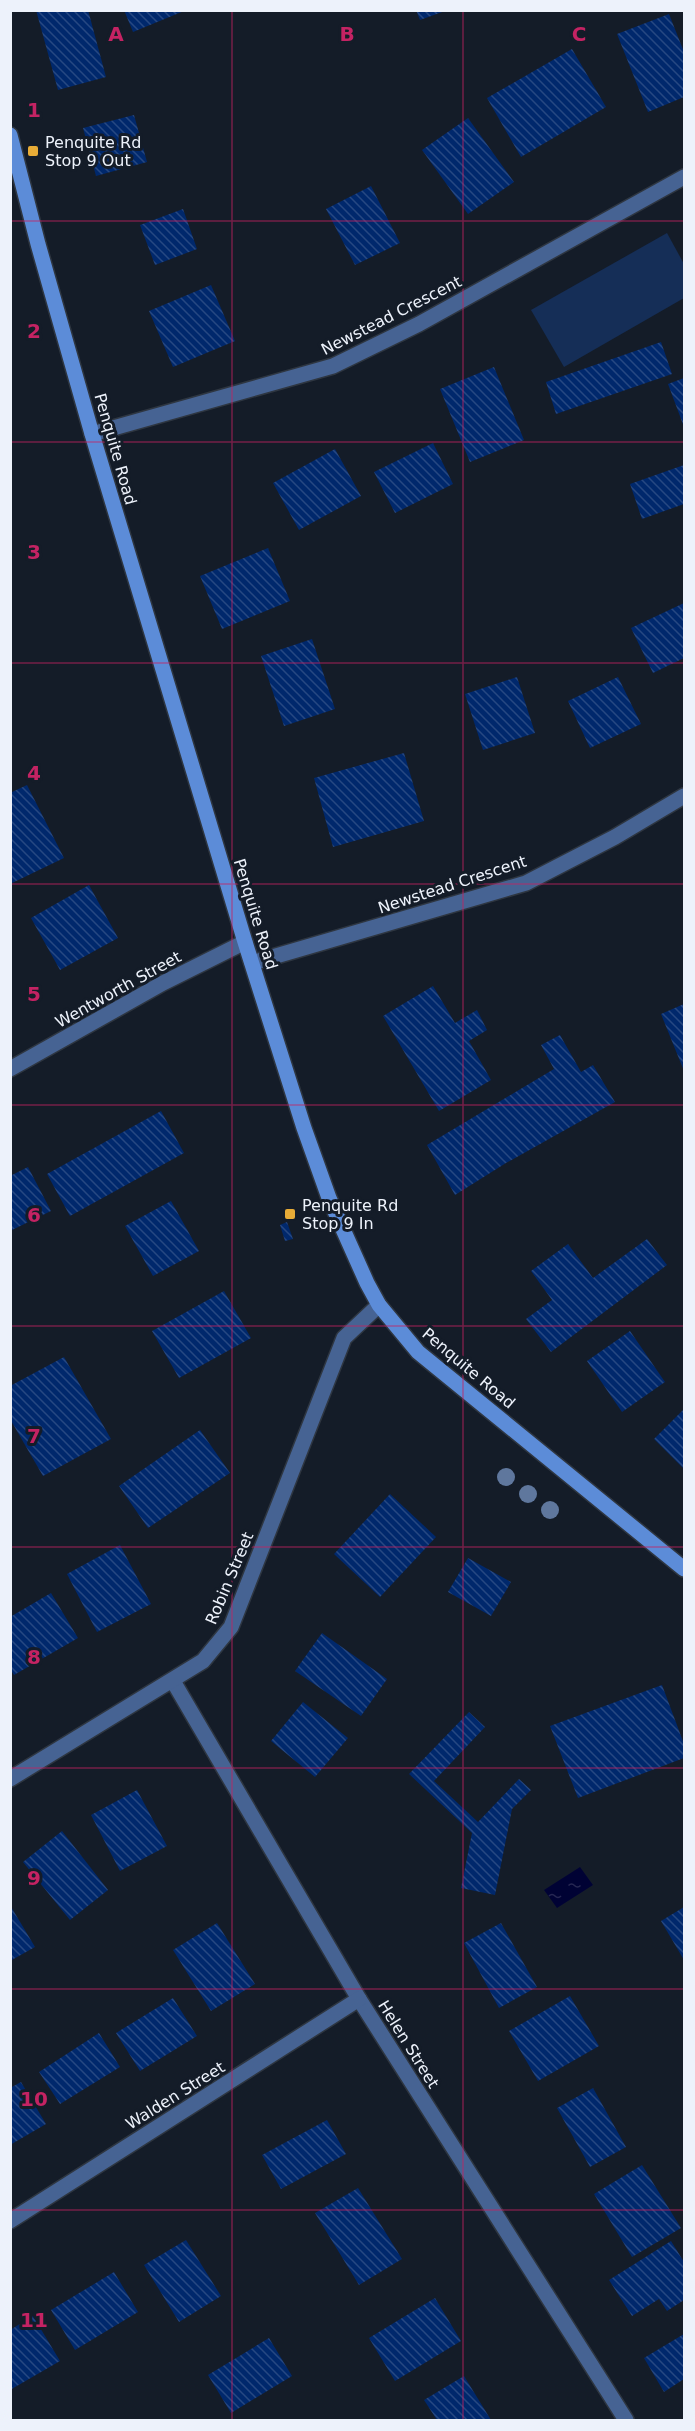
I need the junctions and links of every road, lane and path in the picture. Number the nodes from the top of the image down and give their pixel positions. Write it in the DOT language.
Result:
graph roads {
  1 [pos="10,135"];
  2 [pos="684,177"];
  3 [pos="92,434"];
  4 [pos="684,796"];
  5 [pos="245,942"];
  6 [pos="252,963"];
  7 [pos="10,1070"];
  8 [pos="379,1305"];
  9 [pos="682,1563"];
  10 [pos="173,1681"];
  11 [pos="10,1779"];
  12 [pos="359,1999"];
  13 [pos="10,2221"];
  14 [pos="626,2421"];
  1 -- 3 [label="street, Penquite Road"];
  2 -- 3 [label="street, Newstead Crescent"];
  3 -- 5 [label="street, Penquite Road"];
  4 -- 6 [label="street, Newstead Crescent"];
  5 -- 6 [label="street, Penquite Road"];
  5 -- 7 [label="street, Wentworth Street"];
  6 -- 8 [label="street, Penquite Road"];
  8 -- 9 [label="street, Penquite Road"];
  8 -- 10 [label="street, Robin Street"];
  10 -- 11 [label="street, Robin Street"];
  10 -- 12 [label="street, Helen Street"];
  12 -- 13 [label="street, Walden Street"];
  12 -- 14 [label="street, Helen Street"];
}
